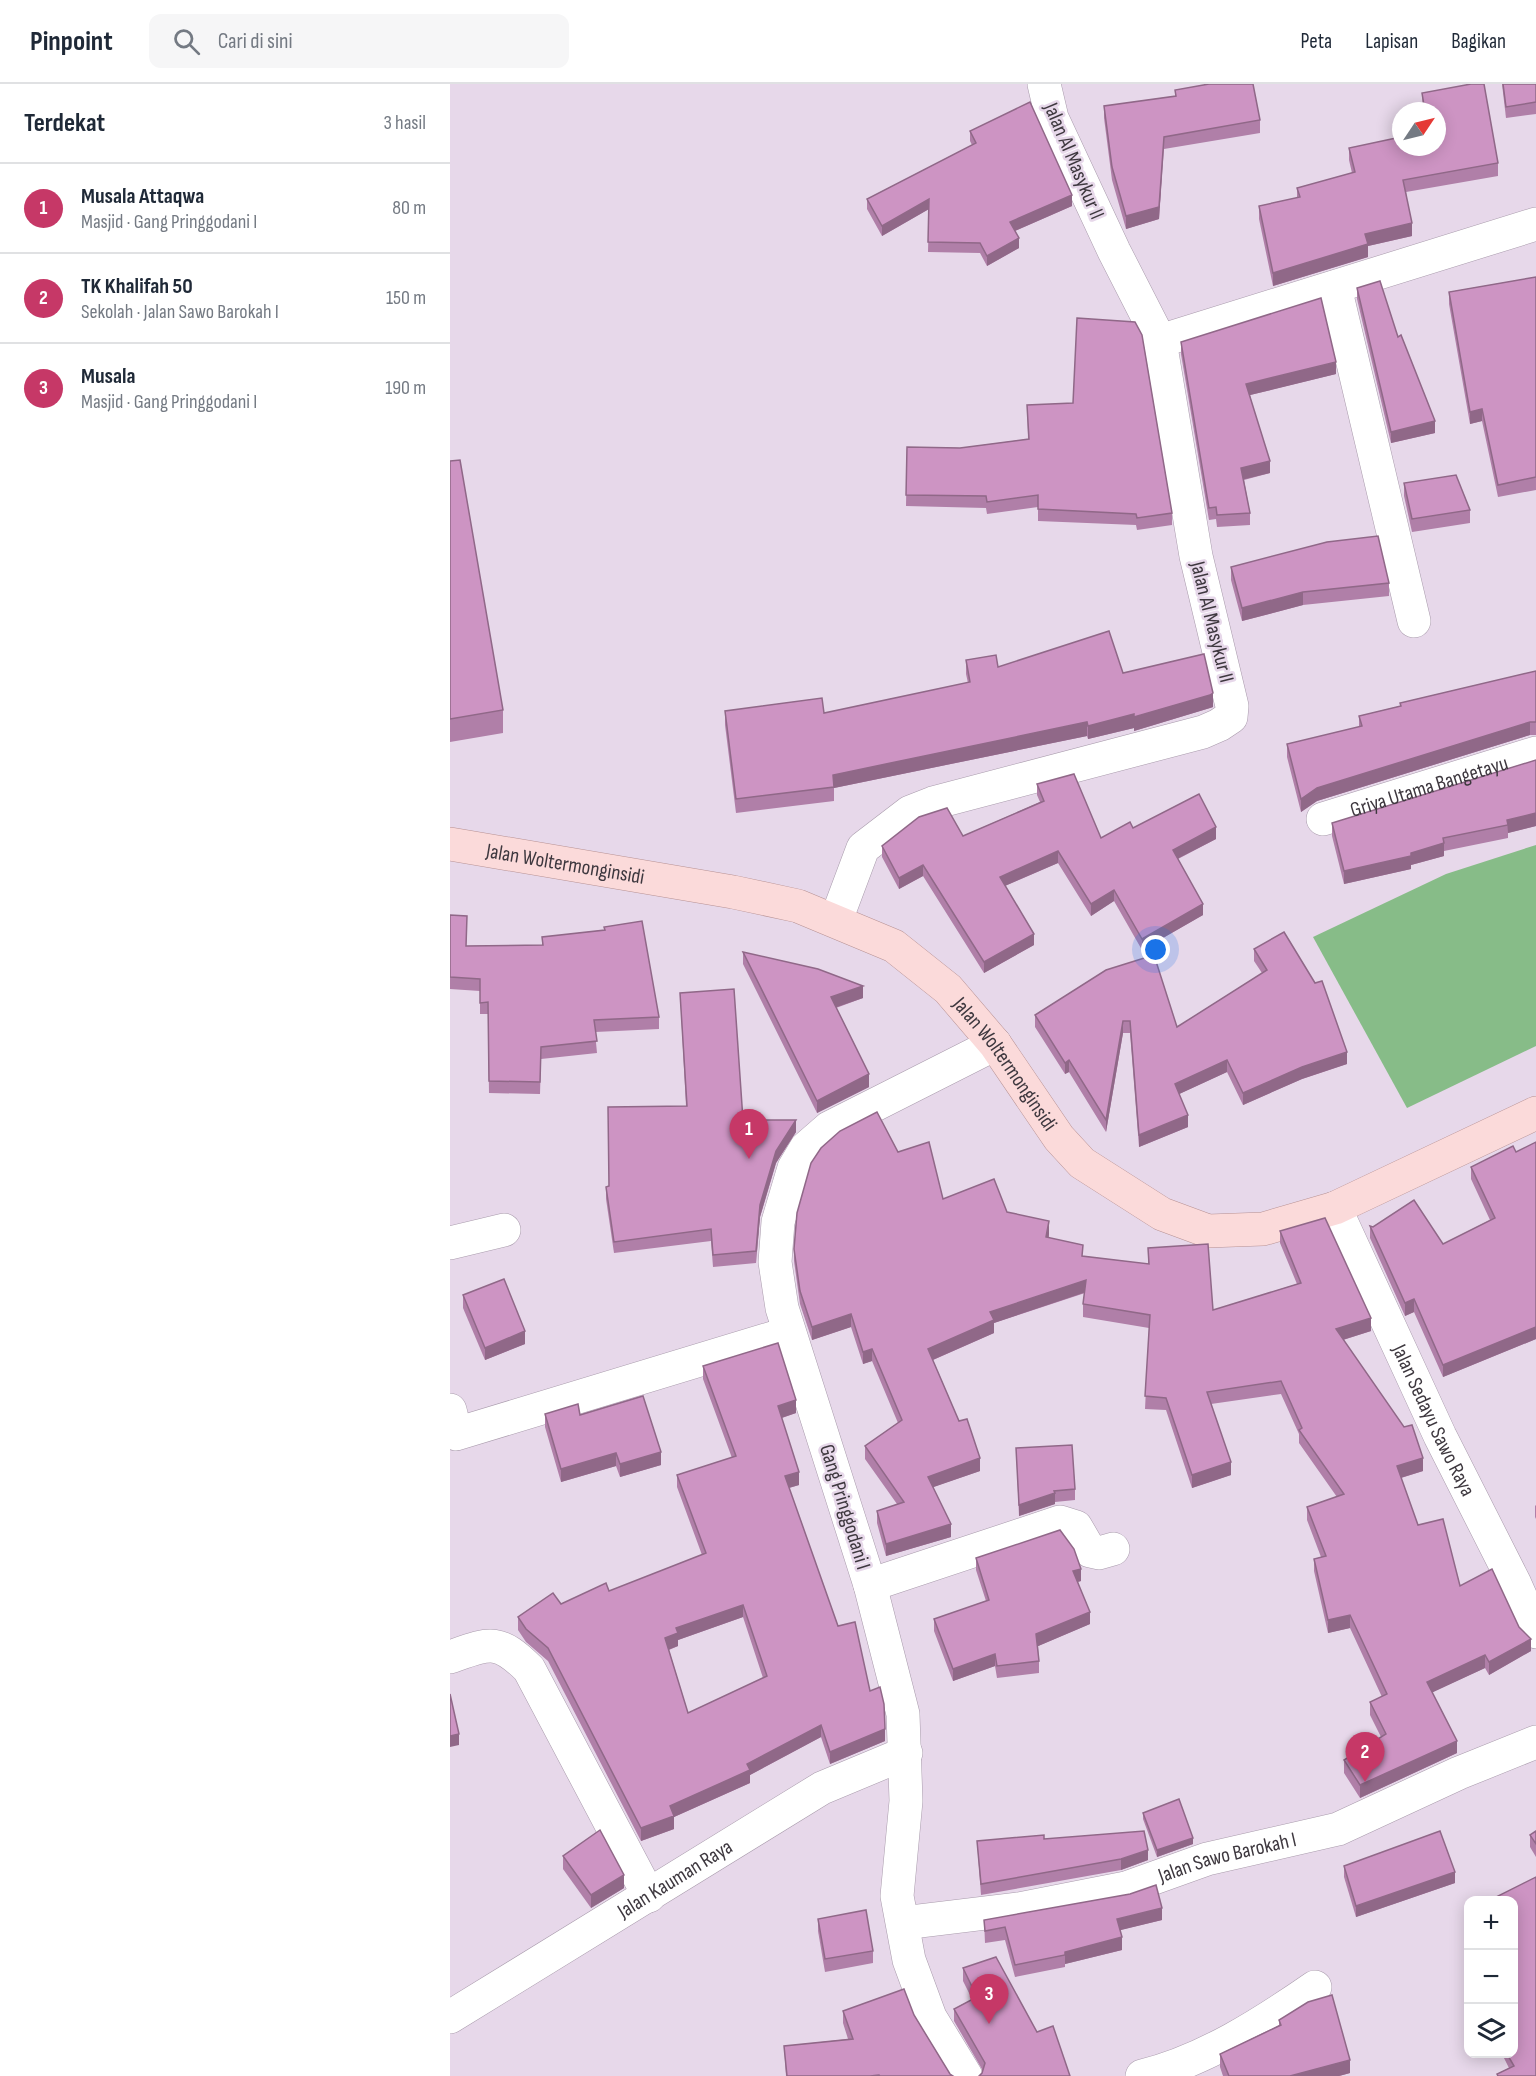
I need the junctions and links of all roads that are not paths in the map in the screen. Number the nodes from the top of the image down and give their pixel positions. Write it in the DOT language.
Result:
graph roads {
  1 [pos="1044,84"];
  2 [pos="1536,224"];
  3 [pos="1335,287"];
  4 [pos="1160,341"];
  5 [pos="1414,621"];
  6 [pos="1536,753"];
  7 [pos="1323,819"];
  8 [pos="450,844"];
  9 [pos="836,920"];
  10 [pos="995,1044"];
  11 [pos="1536,1113"];
  12 [pos="1335,1208"];
  13 [pos="504,1230"];
  14 [pos="450,1243"];
  15 [pos="789,1333"];
  16 [pos="452,1427"];
  17 [pos="1113,1549"];
  18 [pos="870,1585"];
  19 [pos="1536,1632"];
  20 [pos="450,1657"];
  21 [pos="1536,1742"];
  22 [pos="906,1753"];
  23 [pos="649,1896"];
  24 [pos="903,1923"];
  25 [pos="1315,1987"];
  26 [pos="450,2017"];
  27 [pos="966,2076"];
  28 [pos="1142,2076"];
  1 -- 4 [label="street, Jalan Al Masykur II"];
  2 -- 3 [label="street"];
  3 -- 4 [label="street"];
  3 -- 5 [label="street"];
  4 -- 9 [label="street, Jalan Al Masykur II"];
  6 -- 7 [label="street, Griya Utama Bangetayu"];
  8 -- 9 [label="main road, Jalan Woltermonginsidi"];
  9 -- 10 [label="main road, Jalan Woltermonginsidi"];
  10 -- 12 [label="main road, Jalan Woltermonginsidi"];
  10 -- 15 [label="street, Gang Pringgodani I"];
  11 -- 12 [label="main road, Jalan Woltermonginsidi"];
  12 -- 19 [label="street, Jalan Sedayu Sawo Raya"];
  13 -- 14 [label="street"];
  15 -- 16 [label="street"];
  15 -- 18 [label="street, Gang Pringgodani I"];
  17 -- 18 [label="street"];
  18 -- 22 [label="street, Gang Pringgodani I"];
  20 -- 23 [label="street"];
  21 -- 24 [label="street, Jalan Sawo Barokah I"];
  22 -- 23 [label="street, Jalan Kauman Raya"];
  22 -- 24 [label="street, Gang Pringgodani I"];
  23 -- 26 [label="street, Jalan Kauman Raya"];
  24 -- 27 [label="street, Gang Pringgodani I"];
  25 -- 28 [label="street"];
}
